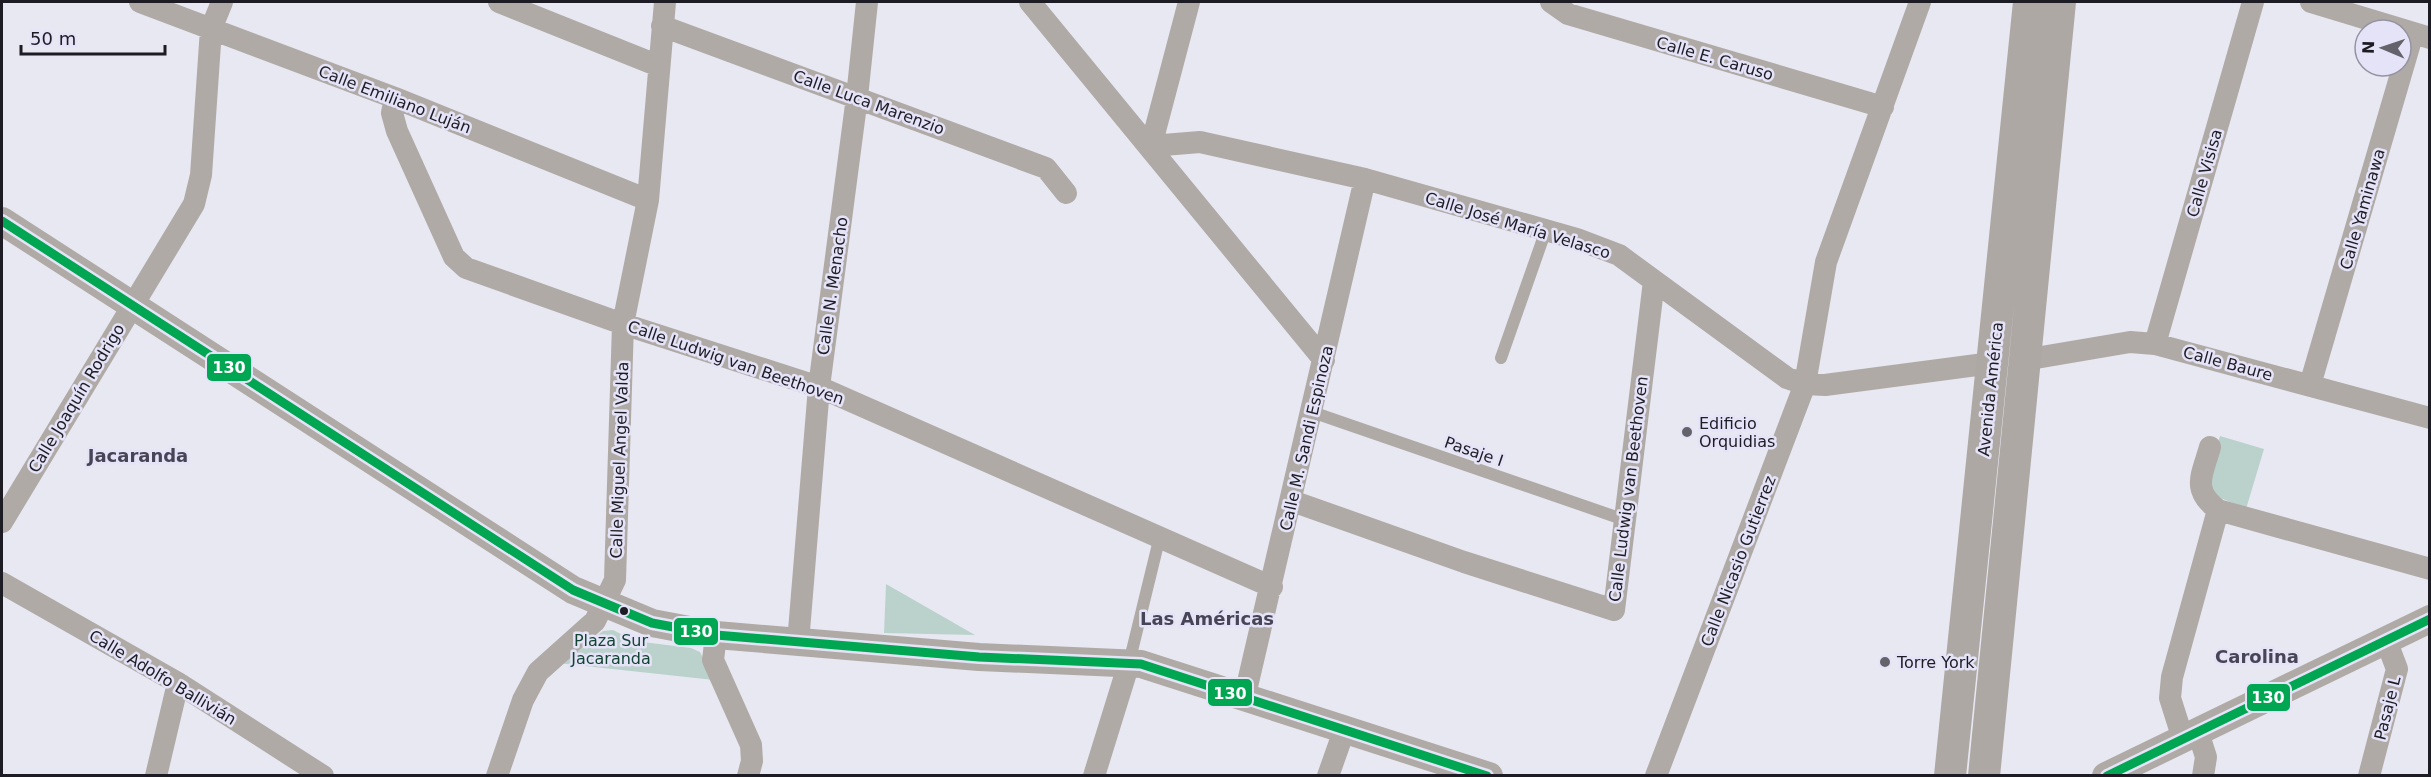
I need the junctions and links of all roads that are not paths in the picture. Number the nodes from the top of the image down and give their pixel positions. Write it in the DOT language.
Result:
graph roads {
  1 [pos="140,2"];
  2 [pos="222,2"];
  3 [pos="499,2"];
  4 [pos="665,2"];
  5 [pos="867,2"];
  6 [pos="1030,2"];
  7 [pos="1189,2"];
  8 [pos="1551,2"];
  9 [pos="1920,2"];
  10 [pos="2029,2"];
  11 [pos="2060,2"];
  12 [pos="2253,2"];
  13 [pos="2311,2"];
  14 [pos="2362,9"];
  15 [pos="662,26"];
  16 [pos="211,29"];
  17 [pos="2421,36"];
  18 [pos="659,66"];
  19 [pos="857,96"];
  20 [pos="395,98"];
  21 [pos="1882,107"];
  22 [pos="1151,146"];
  23 [pos="1365,180"];
  24 [pos="1065,193"];
  25 [pos="648,200"];
  26 [pos="2,221"];
  27 [pos="1546,230"];
  28 [pos="1654,281"];
  29 [pos="132,305"];
  30 [pos="623,324"];
  31 [pos="2155,344"];
  32 [pos="1501,358"];
  33 [pos="1323,360"];
  34 [pos="2024,360"];
  35 [pos="1992,363"];
  36 [pos="1805,384"];
  37 [pos="2310,385"];
  38 [pos="819,387"];
  39 [pos="1312,412"];
  40 [pos="2430,418"];
  41 [pos="2210,447"];
  42 [pos="1292,501"];
  43 [pos="2218,510"];
  44 [pos="1625,520"];
  45 [pos="2,522"];
  46 [pos="1160,536"];
  47 [pos="2430,569"];
  48 [pos="2,583"];
  49 [pos="1272,587"];
  50 [pos="604,604"];
  51 [pos="2430,619"];
  52 [pos="716,635"];
  53 [pos="2386,640"];
  54 [pos="798,643"];
  55 [pos="1129,663"];
  56 [pos="178,683"];
  57 [pos="1245,695"];
  58 [pos="1345,728"];
  59 [pos="2190,735"];
  60 [pos="156,776"];
  61 [pos="323,776"];
  62 [pos="498,776"];
  63 [pos="748,776"];
  64 [pos="1094,776"];
  65 [pos="1328,776"];
  66 [pos="1489,776"];
  67 [pos="1656,776"];
  68 [pos="1950,776"];
  69 [pos="1984,776"];
  70 [pos="2106,776"];
  71 [pos="2203,776"];
  72 [pos="2368,776"];
  1 -- 16 [label="street, Calle Emiliano Luján"];
  2 -- 16 [label="street, Calle Joaquín Rodrigo"];
  3 -- 18 [label="street"];
  4 -- 15 [label="street, Calle Miguel Angel Valda"];
  5 -- 19 [label="street, Calle N. Menacho"];
  6 -- 22 [label="street"];
  7 -- 22 [label="street"];
  8 -- 21 [label="street, Calle E. Caruso"];
  9 -- 21 [label="street, Calle Nicasio Gutierrez"];
  10 -- 35 [label="main road, Avenida América"];
  11 -- 34 [label="main road, Avenida América"];
  12 -- 31 [label="street, Calle Visisa"];
  13 -- 14 [label="street"];
  14 -- 17 [label="street"];
  15 -- 18 [label="street, Calle Miguel Angel Valda"];
  15 -- 19 [label="street, Calle Luca Marenzio"];
  16 -- 20 [label="street, Calle Emiliano Luján"];
  16 -- 29 [label="street, Calle Joaquín Rodrigo"];
  17 -- 37 [label="street, Calle Yaminawa"];
  18 -- 25 [label="street, Calle Miguel Angel Valda"];
  19 -- 24 [label="street, Calle Luca Marenzio"];
  19 -- 38 [label="street, Calle N. Menacho"];
  20 -- 25 [label="street, Calle Emiliano Luján"];
  20 -- 30 [label="street, Calle Ludwig van Beethoven"];
  21 -- 36 [label="street, Calle Nicasio Gutierrez"];
  22 -- 23 [label="street, Calle José María Velasco"];
  22 -- 33 [label="street"];
  23 -- 27 [label="street, Calle José María Velasco"];
  23 -- 33 [label="street, Calle M. Sandi Espinoza"];
  25 -- 30 [label="street, Calle Miguel Angel Valda"];
  26 -- 29 [label="street"];
  27 -- 28 [label="street, Calle José María Velasco"];
  27 -- 32 [label="lane"];
  28 -- 36 [label="street, Calle José María Velasco"];
  28 -- 44 [label="street, Calle Ludwig van Beethoven"];
  29 -- 45 [label="street, Calle Joaquín Rodrigo"];
  29 -- 50 [label="street"];
  30 -- 38 [label="street, Calle Ludwig van Beethoven"];
  30 -- 50 [label="street, Calle Miguel Angel Valda"];
  31 -- 34 [label="street, Calle Baure"];
  31 -- 37 [label="street, Calle Baure"];
  33 -- 39 [label="street, Calle M. Sandi Espinoza"];
  34 -- 69 [label="main road, Avenida América"];
  35 -- 36 [label="street, Calle José María Velasco"];
  35 -- 68 [label="main road, Avenida América"];
  36 -- 67 [label="street, Calle Nicasio Gutierrez"];
  37 -- 40 [label="street, Calle Baure"];
  38 -- 46 [label="street, Calle Ludwig van Beethoven"];
  38 -- 54 [label="street, Calle N. Menacho"];
  39 -- 42 [label="street, Calle M. Sandi Espinoza"];
  39 -- 44 [label="lane, Pasaje I"];
  41 -- 43 [label="street"];
  42 -- 44 [label="street, Calle Ludwig van Beethoven"];
  42 -- 49 [label="street, Calle M. Sandi Espinoza"];
  43 -- 47 [label="street"];
  43 -- 59 [label="street"];
  46 -- 49 [label="street, Calle Ludwig van Beethoven"];
  46 -- 55 [label="lane"];
  48 -- 56 [label="street, Calle Adolfo Ballivián"];
  49 -- 57 [label="street, Calle M. Sandi Espinoza"];
  50 -- 52 [label="street"];
  50 -- 62 [label="street, Calle Miguel Angel Valda"];
  51 -- 53 [label="street"];
  52 -- 54 [label="street"];
  52 -- 63 [label="street"];
  53 -- 59 [label="street"];
  53 -- 72 [label="street, Pasaje L"];
  54 -- 55 [label="street"];
  55 -- 57 [label="street"];
  55 -- 64 [label="street"];
  56 -- 60 [label="street"];
  56 -- 61 [label="street, Calle Adolfo Ballivián"];
  57 -- 58 [label="street"];
  58 -- 65 [label="street"];
  58 -- 66 [label="street"];
  59 -- 70 [label="street"];
  59 -- 71 [label="street"];
}
